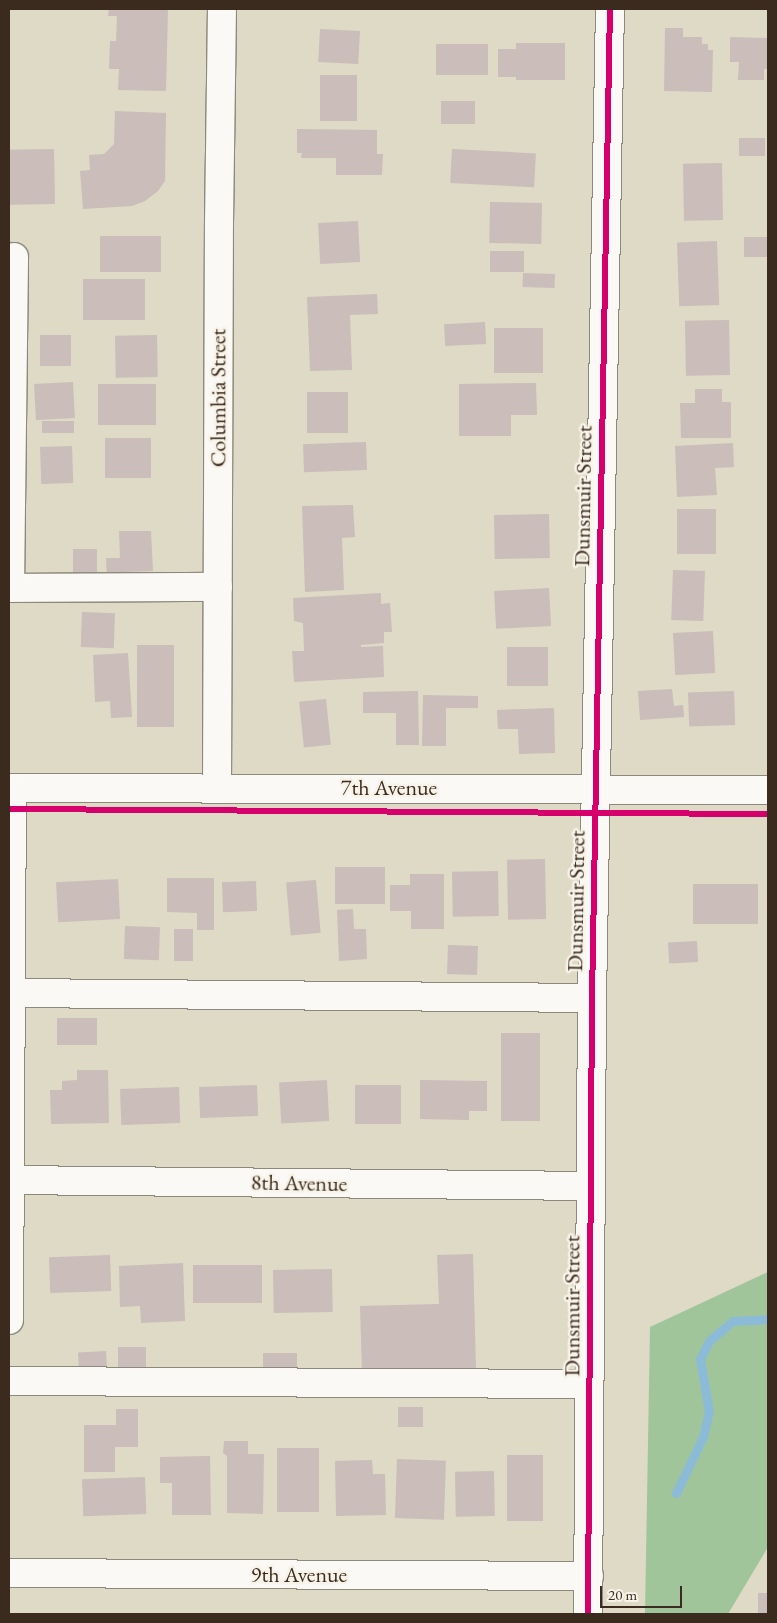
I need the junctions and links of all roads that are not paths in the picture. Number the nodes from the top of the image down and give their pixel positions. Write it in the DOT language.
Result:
graph roads {
  1 [pos="222,9"];
  2 [pos="610,9"];
  3 [pos="14,257"];
  4 [pos="218,587"];
  5 [pos="9,588"];
  6 [pos="10,788"];
  7 [pos="217,788"];
  8 [pos="595,788"];
  9 [pos="768,790"];
  10 [pos="11,993"];
  11 [pos="592,998"];
  12 [pos="10,1180"];
  13 [pos="589,1186"];
  14 [pos="9,1320"];
  15 [pos="9,1380"];
  16 [pos="589,1384"];
  17 [pos="9,1573"];
  18 [pos="589,1576"];
  19 [pos="588,1614"];
  1 -- 4 [label="street, Columbia Street"];
  2 -- 8 [label="street, Dunsmuir Street"];
  3 -- 5 [label="street"];
  4 -- 5 [label="street"];
  4 -- 7 [label="street, Columbia Street"];
  6 -- 7 [label="street, 7th Avenue"];
  6 -- 10 [label="street"];
  7 -- 8 [label="street, 7th Avenue"];
  8 -- 9 [label="street, 7th Avenue"];
  8 -- 11 [label="street, Dunsmuir Street"];
  10 -- 11 [label="street"];
  10 -- 12 [label="street"];
  11 -- 13 [label="street, Dunsmuir Street"];
  12 -- 13 [label="street, 8th Avenue"];
  12 -- 14 [label="street"];
  13 -- 16 [label="street, Dunsmuir Street"];
  15 -- 16 [label="street"];
  16 -- 18 [label="street, Dunsmuir Street"];
  17 -- 18 [label="street, 9th Avenue"];
  18 -- 19 [label="street, Dunsmuir Street"];
}
